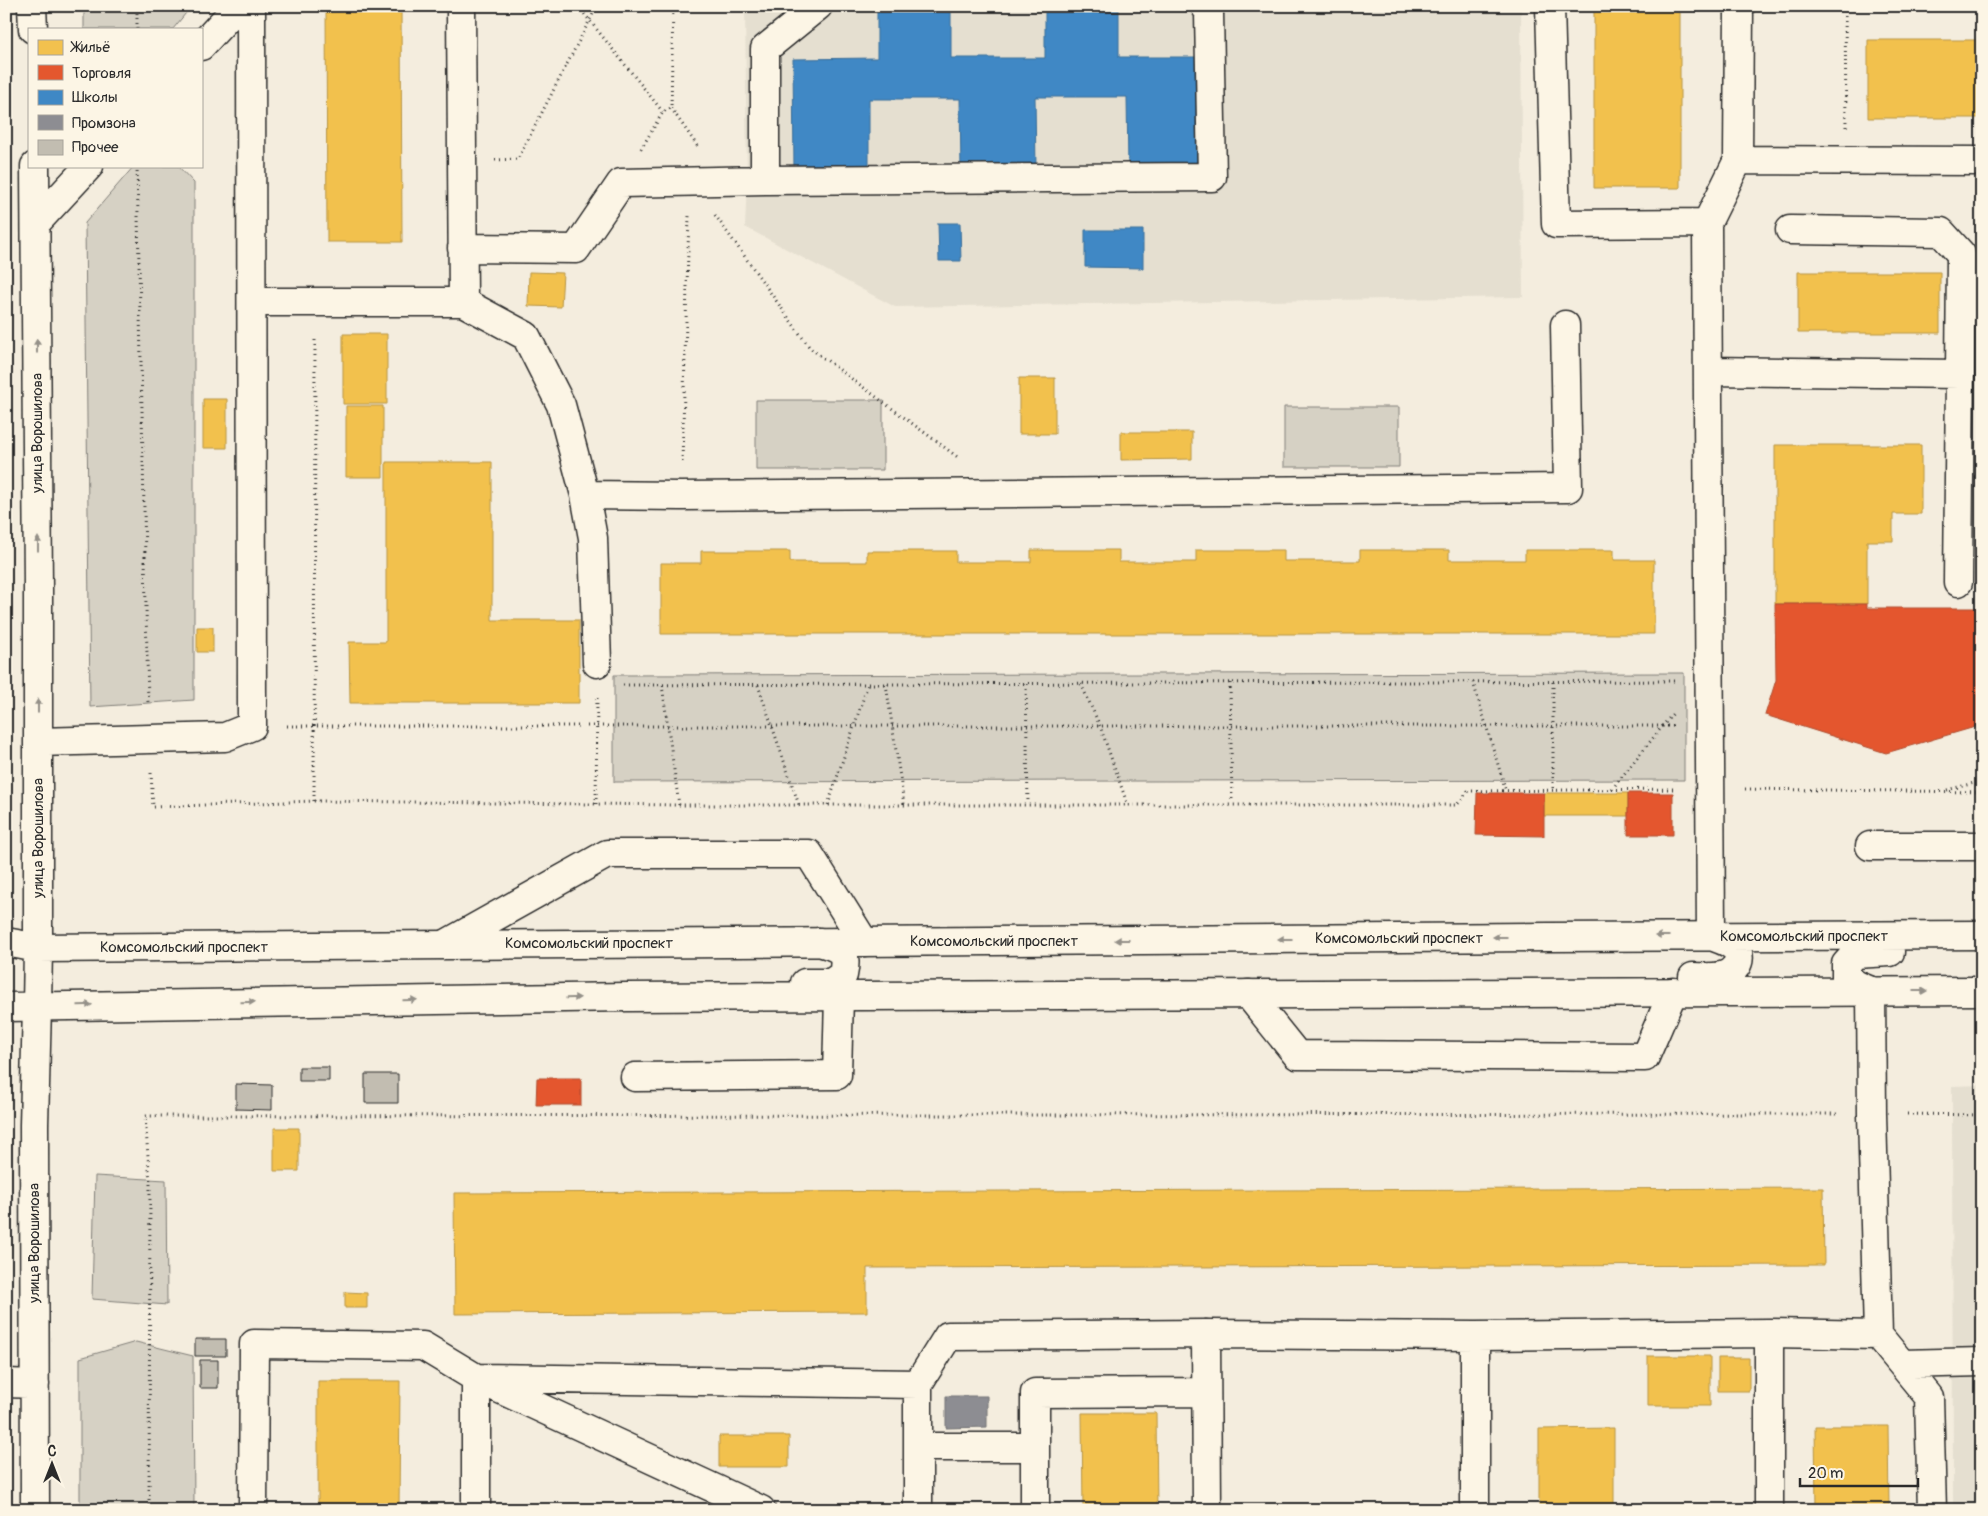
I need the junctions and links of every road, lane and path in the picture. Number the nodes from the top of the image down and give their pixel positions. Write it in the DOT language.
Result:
graph roads {
  1 [pos="32,6"];
  2 [pos="137,6"];
  3 [pos="238,6"];
  4 [pos="251,6"];
  5 [pos="461,6"];
  6 [pos="578,6"];
  7 [pos="597,6"];
  8 [pos="673,6"];
  9 [pos="818,6"];
  10 [pos="1205,6"];
  11 [pos="1550,6"];
  12 [pos="1739,6"];
  13 [pos="1845,6"];
  14 [pos="589,20"];
  15 [pos="33,28"];
  16 [pos="136,28"];
  17 [pos="202,45"];
  18 [pos="663,112"];
  19 [pos="1738,160"];
  20 [pos="1846,160"];
  21 [pos="462,161"];
  22 [pos="1982,161"];
  23 [pos="35,168"];
  24 [pos="87,168"];
  25 [pos="137,168"];
  26 [pos="690,180"];
  27 [pos="765,180"];
  28 [pos="621,183"];
  29 [pos="36,223"];
  30 [pos="1708,223"];
  31 [pos="1790,230"];
  32 [pos="462,248"];
  33 [pos="252,302"];
  34 [pos="462,302"];
  35 [pos="1566,325"];
  36 [pos="315,327"];
  37 [pos="1708,371"];
  38 [pos="1960,374"];
  39 [pos="984,492"];
  40 [pos="585,495"];
  41 [pos="681,496"];
  42 [pos="1958,582"];
  43 [pos="597,674"];
  44 [pos="1710,681"];
  45 [pos="1473,682"];
  46 [pos="1553,682"];
  47 [pos="1230,683"];
  48 [pos="868,684"];
  49 [pos="886,684"];
  50 [pos="1026,684"];
  51 [pos="1081,684"];
  52 [pos="662,685"];
  53 [pos="758,685"];
  54 [pos="1680,704"];
  55 [pos="252,726"];
  56 [pos="314,726"];
  57 [pos="596,726"];
  58 [pos="668,726"];
  59 [pos="773,726"];
  60 [pos="854,726"];
  61 [pos="893,726"];
  62 [pos="1026,726"];
  63 [pos="1100,726"];
  64 [pos="1230,726"];
  65 [pos="1487,726"];
  66 [pos="1553,726"];
  67 [pos="1662,726"];
  68 [pos="1710,726"];
  69 [pos="149,740"];
  70 [pos="38,742"];
  71 [pos="1982,781"];
  72 [pos="1710,789"];
  73 [pos="1553,790"];
  74 [pos="1611,790"];
  75 [pos="1506,791"];
  76 [pos="1942,791"];
  77 [pos="1982,792"];
  78 [pos="314,801"];
  79 [pos="1128,803"];
  80 [pos="1232,803"];
  81 [pos="596,804"];
  82 [pos="904,804"];
  83 [pos="1028,804"];
  84 [pos="678,805"];
  85 [pos="799,805"];
  86 [pos="828,805"];
  87 [pos="1870,846"];
  88 [pos="1982,846"];
  89 [pos="1982,935"];
  90 [pos="1711,936"];
  91 [pos="6,942"];
  92 [pos="819,942"];
  93 [pos="864,942"];
  94 [pos="446,944"];
  95 [pos="38,948"];
  96 [pos="1982,952"];
  97 [pos="1871,991"];
  98 [pos="1982,991"];
  99 [pos="1673,992"];
  100 [pos="1542,993"];
  101 [pos="1248,994"];
  102 [pos="839,996"];
  103 [pos="628,997"];
  104 [pos="36,1006"];
  105 [pos="6,1007"];
  106 [pos="635,1077"];
  107 [pos="1872,1114"];
  108 [pos="1982,1115"];
  109 [pos="1769,1333"];
  110 [pos="1206,1334"];
  111 [pos="1878,1335"];
  112 [pos="1474,1336"];
  113 [pos="1982,1362"];
  114 [pos="1902,1364"];
  115 [pos="476,1378"];
  116 [pos="6,1384"];
  117 [pos="35,1384"];
  118 [pos="918,1384"];
  119 [pos="1206,1392"];
  120 [pos="918,1447"];
  121 [pos="1035,1447"];
  122 [pos="35,1510"];
  123 [pos="149,1510"];
  124 [pos="253,1510"];
  125 [pos="476,1510"];
  126 [pos="761,1510"];
  127 [pos="918,1510"];
  128 [pos="1035,1510"];
  129 [pos="1207,1510"];
  130 [pos="1475,1510"];
  131 [pos="1769,1510"];
  132 [pos="1932,1510"];
  1 -- 15 [label="main road"];
  2 -- 16 [label="path"];
  3 -- 17 [label="main road"];
  4 -- 33 [label="main road"];
  5 -- 21 [label="main road"];
  6 -- 14 [label="path"];
  7 -- 14 [label="path"];
  8 -- 18 [label="path"];
  9 -- 27 [label="main road"];
  10 -- 27 [label="main road"];
  11 -- 30 [label="main road"];
  12 -- 19 [label="main road"];
  13 -- 20 [label="path"];
  14 -- 18 [label="path"];
  14 -- 21 [label="path"];
  18 -- 28 [label="path"];
  19 -- 20 [label="main road"];
  19 -- 30 [label="main road"];
  20 -- 22 [label="main road"];
  21 -- 32 [label="main road"];
  23 -- 29 [label="main road, улица Ворошилова"];
  24 -- 29 [label="main road"];
  25 -- 69 [label="path"];
  26 -- 27 [label="main road"];
  26 -- 28 [label="main road"];
  26 -- 39 [label="path"];
  26 -- 41 [label="path"];
  28 -- 32 [label="main road"];
  70 -- 29 [label="main road, улица Ворошилова, one-way"];
  30 -- 37 [label="main road"];
  31 -- 38 [label="main road"];
  32 -- 34 [label="main road"];
  33 -- 34 [label="main road"];
  33 -- 55 [label="main road"];
  34 -- 40 [label="main road"];
  35 -- 39 [label="main road"];
  36 -- 56 [label="path"];
  37 -- 38 [label="main road"];
  37 -- 44 [label="main road"];
  38 -- 42 [label="main road"];
  39 -- 41 [label="main road"];
  40 -- 41 [label="main road"];
  40 -- 43 [label="main road"];
  43 -- 52 [label="path"];
  43 -- 57 [label="path"];
  44 -- 46 [label="path"];
  44 -- 68 [label="main road"];
  45 -- 46 [label="path"];
  45 -- 47 [label="path"];
  45 -- 65 [label="path"];
  46 -- 66 [label="path"];
  47 -- 51 [label="path"];
  47 -- 64 [label="path"];
  48 -- 49 [label="path"];
  48 -- 53 [label="path"];
  48 -- 60 [label="path"];
  49 -- 50 [label="path"];
  49 -- 61 [label="path"];
  50 -- 51 [label="path"];
  50 -- 62 [label="path"];
  51 -- 63 [label="path"];
  52 -- 53 [label="path"];
  52 -- 58 [label="path"];
  53 -- 59 [label="path"];
  54 -- 67 [label="path"];
  55 -- 56 [label="path"];
  55 -- 69 [label="main road"];
  56 -- 57 [label="path"];
  56 -- 78 [label="path"];
  57 -- 58 [label="path"];
  57 -- 81 [label="path"];
  58 -- 59 [label="path"];
  58 -- 84 [label="path"];
  59 -- 60 [label="path"];
  59 -- 85 [label="path"];
  60 -- 61 [label="path"];
  60 -- 86 [label="path"];
  61 -- 62 [label="path"];
  61 -- 82 [label="path"];
  62 -- 63 [label="path"];
  62 -- 83 [label="path"];
  63 -- 64 [label="path"];
  63 -- 79 [label="path"];
  64 -- 65 [label="path"];
  64 -- 80 [label="path"];
  65 -- 66 [label="path"];
  65 -- 75 [label="path"];
  66 -- 67 [label="path"];
  66 -- 73 [label="path"];
  67 -- 68 [label="path"];
  67 -- 74 [label="path"];
  68 -- 72 [label="main road"];
  69 -- 70 [label="main road"];
  69 -- 78 [label="path"];
  70 -- 95 [label="main road, улица Ворошилова"];
  71 -- 76 [label="path"];
  72 -- 74 [label="path"];
  72 -- 76 [label="path"];
  72 -- 90 [label="main road"];
  73 -- 74 [label="path"];
  73 -- 75 [label="path"];
  75 -- 80 [label="path"];
  76 -- 77 [label="path"];
  78 -- 81 [label="path"];
  79 -- 80 [label="path"];
  79 -- 83 [label="path"];
  81 -- 84 [label="path"];
  82 -- 83 [label="path"];
  82 -- 86 [label="path"];
  84 -- 85 [label="path"];
  85 -- 86 [label="path"];
  87 -- 88 [label="main road"];
  89 -- 90 [label="main road, Комсомольский проспект"];
  90 -- 93 [label="main road, Комсомольский проспект, one-way"];
  90 -- 100 [label="main road"];
  91 -- 95 [label="main road, Комсомольский проспект"];
  92 -- 93 [label="main road, Комсомольский проспект"];
  92 -- 94 [label="main road, Комсомольский проспект"];
  92 -- 103 [label="main road"];
  93 -- 94 [label="main road"];
  94 -- 95 [label="main road, Комсомольский проспект"];
  95 -- 104 [label="main road, улица Ворошилова"];
  96 -- 97 [label="main road"];
  97 -- 98 [label="main road, one-way"];
  97 -- 99 [label="main road"];
  97 -- 107 [label="main road"];
  99 -- 100 [label="main road"];
  99 -- 101 [label="main road"];
  100 -- 101 [label="main road"];
  101 -- 102 [label="main road"];
  102 -- 103 [label="main road"];
  102 -- 106 [label="main road"];
  104 -- 103 [label="main road, one-way"];
  104 -- 105 [label="main road"];
  104 -- 117 [label="main road, улица Ворошилова"];
  107 -- 108 [label="path"];
  107 -- 111 [label="main road"];
  107 -- 123 [label="path"];
  109 -- 111 [label="main road"];
  109 -- 112 [label="main road"];
  109 -- 131 [label="main road"];
  110 -- 112 [label="main road"];
  110 -- 118 [label="main road"];
  110 -- 119 [label="main road"];
  111 -- 114 [label="main road"];
  112 -- 130 [label="main road"];
  113 -- 114 [label="main road"];
  114 -- 132 [label="main road"];
  115 -- 118 [label="main road"];
  115 -- 124 [label="main road"];
  115 -- 125 [label="main road"];
  115 -- 126 [label="main road"];
  116 -- 117 [label="main road"];
  117 -- 122 [label="main road, улица Ворошилова"];
  118 -- 120 [label="main road"];
  119 -- 121 [label="main road"];
  119 -- 129 [label="main road"];
  120 -- 121 [label="main road"];
  120 -- 127 [label="main road"];
  121 -- 128 [label="main road"];
}
